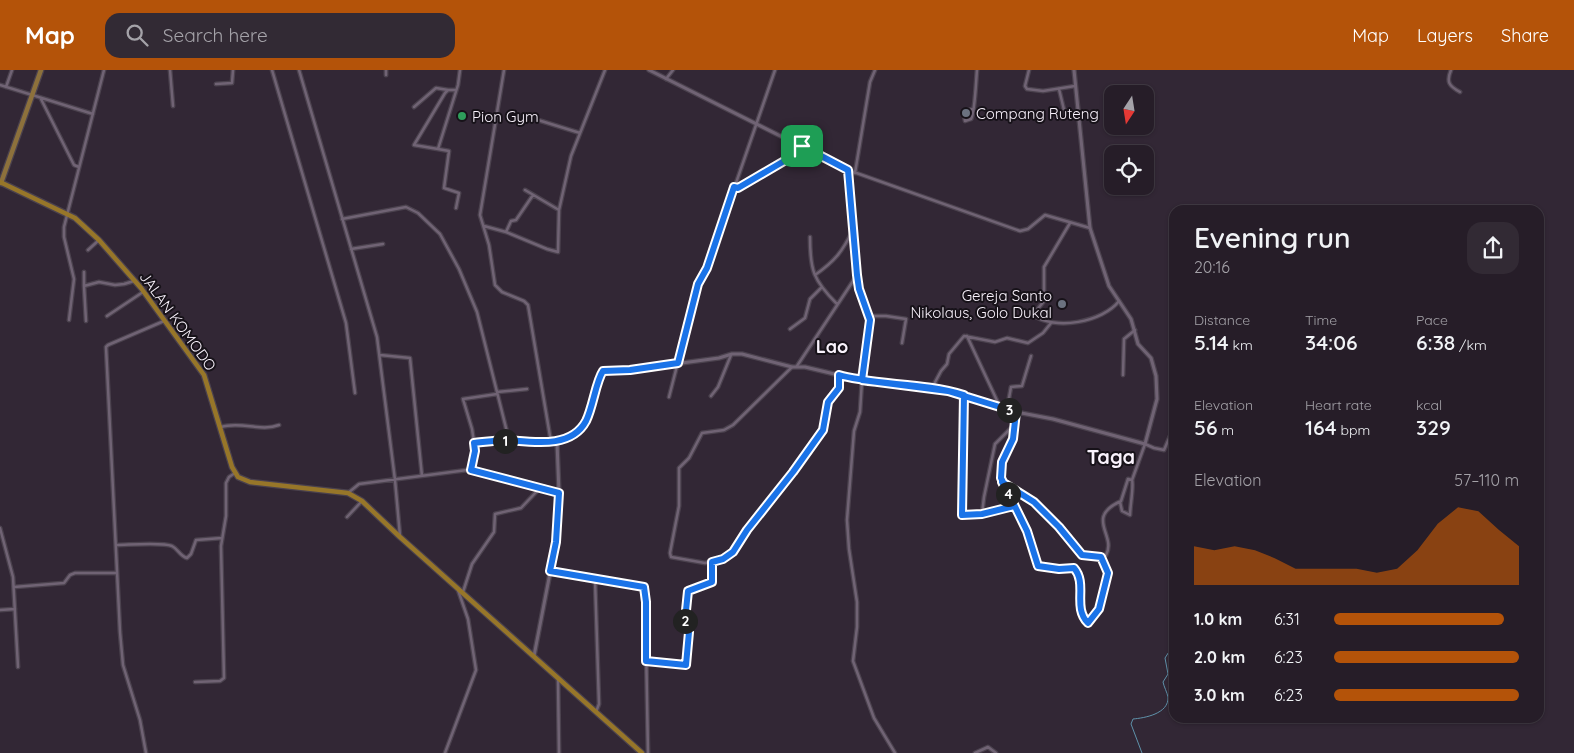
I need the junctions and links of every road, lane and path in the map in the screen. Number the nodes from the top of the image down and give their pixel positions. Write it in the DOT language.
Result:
graph roads {
  1 [pos="12,70"];
  2 [pos="41,70"];
  3 [pos="104,70"];
  4 [pos="170,70"];
  5 [pos="233,70"];
  6 [pos="272,70"];
  7 [pos="299,70"];
  8 [pos="386,70"];
  9 [pos="460,70"];
  10 [pos="504,70"];
  11 [pos="605,70"];
  12 [pos="649,70"];
  13 [pos="673,70"];
  14 [pos="775,70"];
  15 [pos="875,70"];
  16 [pos="977,70"];
  17 [pos="1028,70"];
  18 [pos="1074,70"];
  19 [pos="1451,70"];
  20 [pos="386,75"];
  21 [pos="666,79"];
  22 [pos="216,84"];
  23 [pos="0,85"];
  24 [pos="1077,86"];
  25 [pos="6,87"];
  26 [pos="1059,89"];
  27 [pos="448,90"];
  28 [pos="455,90"];
  29 [pos="1460,92"];
  30 [pos="31,95"];
  31 [pos="40,98"];
  32 [pos="173,106"];
  33 [pos="414,107"];
  34 [pos="973,109"];
  35 [pos="93,114"];
  36 [pos="1064,114"];
  37 [pos="538,120"];
  38 [pos="756,123"];
  39 [pos="580,133"];
  40 [pos="802,146"];
  41 [pos="438,149"];
  42 [pos="79,167"];
  43 [pos="848,170"];
  44 [pos="855,173"];
  45 [pos="0,184"];
  46 [pos="734,187"];
  47 [pos="525,190"];
  48 [pos="532,195"];
  49 [pos="456,208"];
  50 [pos="558,210"];
  51 [pos="68,214"];
  52 [pos="342,219"];
  53 [pos="1070,223"];
  54 [pos="485,226"];
  55 [pos="1090,228"];
  56 [pos="853,229"];
  57 [pos="506,232"];
  58 [pos="810,237"];
  59 [pos="99,240"];
  60 [pos="384,244"];
  61 [pos="351,249"];
  62 [pos="88,250"];
  63 [pos="84,272"];
  64 [pos="815,275"];
  65 [pos="857,275"];
  66 [pos="134,281"];
  67 [pos="84,286"];
  68 [pos="822,288"];
  69 [pos="143,292"];
  70 [pos="1119,301"];
  71 [pos="837,304"];
  72 [pos="107,316"];
  73 [pos="869,316"];
  74 [pos="69,320"];
  75 [pos="86,321"];
  76 [pos="166,321"];
  77 [pos="1051,322"];
  78 [pos="790,329"];
  79 [pos="1135,330"];
  80 [pos="967,336"];
  81 [pos="902,343"];
  82 [pos="732,354"];
  83 [pos="380,355"];
  84 [pos="1031,356"];
  85 [pos="678,363"];
  86 [pos="796,366"];
  87 [pos="792,367"];
  88 [pos="1123,374"];
  89 [pos="839,375"];
  90 [pos="862,380"];
  91 [pos="932,388"];
  92 [pos="527,389"];
  93 [pos="356,393"];
  94 [pos="497,393"];
  95 [pos="964,395"];
  96 [pos="711,396"];
  97 [pos="669,397"];
  98 [pos="1000,407"];
  99 [pos="1007,409"];
  100 [pos="1016,412"];
  101 [pos="279,425"];
  102 [pos="1014,425"];
  103 [pos="221,427"];
  104 [pos="1169,438"];
  105 [pos="509,440"];
  106 [pos="551,442"];
  107 [pos="556,442"];
  108 [pos="474,443"];
  109 [pos="1145,444"];
  110 [pos="471,470"];
  111 [pos="234,473"];
  112 [pos="422,476"];
  113 [pos="395,480"];
  114 [pos="1132,480"];
  115 [pos="1002,482"];
  116 [pos="539,489"];
  117 [pos="348,492"];
  118 [pos="559,493"];
  119 [pos="362,500"];
  120 [pos="1120,502"];
  121 [pos="1014,506"];
  122 [pos="982,514"];
  123 [pos="347,517"];
  124 [pos="0,528"];
  125 [pos="400,537"];
  126 [pos="222,538"];
  127 [pos="116,545"];
  128 [pos="1101,557"];
  129 [pos="712,562"];
  130 [pos="550,571"];
  131 [pos="117,573"];
  132 [pos="595,579"];
  133 [pos="14,587"];
  134 [pos="457,587"];
  135 [pos="463,592"];
  136 [pos="15,609"];
  137 [pos="0,610"];
  138 [pos="534,656"];
  139 [pos="646,661"];
  140 [pos="18,667"];
  141 [pos="558,677"];
  142 [pos="195,682"];
  143 [pos="596,712"];
  144 [pos="146,753"];
  145 [pos="445,753"];
  146 [pos="559,753"];
  147 [pos="642,753"];
  148 [pos="648,753"];
  149 [pos="895,753"];
  150 [pos="975,753"];
  151 [pos="996,753"];
  1 -- 25 [label="street"];
  2 -- 30 [label="main road"];
  3 -- 35 [label="street"];
  4 -- 32 [label="street"];
  5 -- 22 [label="street"];
  6 -- 93 [label="street"];
  7 -- 52 [label="street"];
  8 -- 20 [label="street"];
  9 -- 28 [label="street"];
  10 -- 54 [label="street"];
  11 -- 39 [label="street"];
  12 -- 21 [label="street"];
  13 -- 21 [label="street"];
  14 -- 38 [label="street"];
  15 -- 44 [label="street"];
  16 -- 34 [label="street"];
  17 -- 26 [label="street"];
  18 -- 24 [label="street"];
  19 -- 29 [label="street"];
  21 -- 38 [label="street"];
  23 -- 25 [label="street"];
  24 -- 26 [label="street"];
  24 -- 55 [label="street"];
  25 -- 30 [label="street"];
  26 -- 36 [label="street"];
  27 -- 28 [label="street"];
  27 -- 33 [label="street"];
  27 -- 41 [label="street"];
  28 -- 41 [label="street"];
  30 -- 31 [label="street"];
  30 -- 45 [label="main road"];
  31 -- 35 [label="street"];
  31 -- 42 [label="street"];
  34 -- 34 [label="street"];
  35 -- 42 [label="street"];
  37 -- 39 [label="street"];
  38 -- 40 [label="street"];
  38 -- 46 [label="street"];
  39 -- 50 [label="street"];
  40 -- 43 [label="street"];
  40 -- 46 [label="street"];
  41 -- 49 [label="street"];
  42 -- 51 [label="street"];
  43 -- 44 [label="street"];
  43 -- 56 [label="street"];
  44 -- 53 [label="street"];
  45 -- 51 [label="highway, JALAN KOMODO"];
  46 -- 85 [label="street"];
  47 -- 48 [label="street"];
  48 -- 50 [label="street"];
  48 -- 57 [label="street"];
  50 -- 57 [label="street"];
  51 -- 59 [label="highway, JALAN KOMODO"];
  51 -- 74 [label="street"];
  52 -- 61 [label="street"];
  52 -- 94 [label="street"];
  53 -- 55 [label="street"];
  53 -- 77 [label="street"];
  54 -- 57 [label="street"];
  54 -- 106 [label="street"];
  55 -- 70 [label="street"];
  56 -- 64 [label="street"];
  56 -- 65 [label="street"];
  58 -- 64 [label="street"];
  59 -- 62 [label="street"];
  59 -- 66 [label="highway, JALAN KOMODO"];
  60 -- 61 [label="street"];
  61 -- 83 [label="street"];
  63 -- 67 [label="street"];
  64 -- 68 [label="street"];
  65 -- 71 [label="street"];
  65 -- 73 [label="street"];
  66 -- 67 [label="street"];
  66 -- 69 [label="highway, JALAN KOMODO"];
  67 -- 75 [label="street"];
  68 -- 71 [label="street"];
  68 -- 78 [label="street"];
  69 -- 72 [label="street"];
  69 -- 76 [label="highway, JALAN KOMODO"];
  70 -- 77 [label="street"];
  70 -- 79 [label="street"];
  71 -- 86 [label="street"];
  73 -- 81 [label="street"];
  73 -- 90 [label="street"];
  76 -- 103 [label="highway, JALAN KOMODO"];
  76 -- 127 [label="street"];
  77 -- 80 [label="street"];
  79 -- 88 [label="street"];
  79 -- 109 [label="street"];
  80 -- 91 [label="street"];
  80 -- 98 [label="street"];
  82 -- 85 [label="street"];
  82 -- 87 [label="street"];
  82 -- 96 [label="street"];
  83 -- 112 [label="street"];
  83 -- 113 [label="street"];
  84 -- 99 [label="street"];
  85 -- 97 [label="street"];
  85 -- 107 [label="street"];
  86 -- 87 [label="street"];
  86 -- 89 [label="street"];
  87 -- 129 [label="street"];
  89 -- 90 [label="street"];
  89 -- 129 [label="street"];
  90 -- 91 [label="street"];
  90 -- 149 [label="street"];
  91 -- 95 [label="street"];
  92 -- 94 [label="street"];
  94 -- 105 [label="street"];
  94 -- 108 [label="street"];
  95 -- 98 [label="street"];
  95 -- 122 [label="street"];
  98 -- 99 [label="street"];
  99 -- 100 [label="street"];
  100 -- 102 [label="street"];
  100 -- 109 [label="street"];
  101 -- 103 [label="street"];
  102 -- 115 [label="street"];
  102 -- 122 [label="street"];
  103 -- 111 [label="highway, JALAN KOMODO"];
  104 -- 109 [label="street"];
  105 -- 106 [label="street"];
  105 -- 108 [label="street"];
  106 -- 107 [label="street"];
  107 -- 118 [label="street"];
  108 -- 110 [label="street"];
  109 -- 114 [label="street"];
  110 -- 112 [label="street"];
  110 -- 116 [label="street"];
  111 -- 117 [label="highway"];
  111 -- 126 [label="street"];
  112 -- 113 [label="street"];
  113 -- 117 [label="street"];
  113 -- 125 [label="street"];
  114 -- 120 [label="street"];
  114 -- 120 [label="street"];
  115 -- 121 [label="street"];
  115 -- 128 [label="street"];
  116 -- 118 [label="street"];
  116 -- 135 [label="street"];
  117 -- 119 [label="highway"];
  118 -- 130 [label="street"];
  119 -- 123 [label="street"];
  119 -- 125 [label="highway"];
  120 -- 128 [label="street"];
  121 -- 122 [label="street"];
  121 -- 128 [label="street"];
  124 -- 133 [label="street"];
  125 -- 134 [label="highway"];
  126 -- 127 [label="street"];
  126 -- 142 [label="street"];
  127 -- 131 [label="street"];
  129 -- 139 [label="street"];
  130 -- 132 [label="street"];
  130 -- 138 [label="street"];
  131 -- 133 [label="street"];
  131 -- 144 [label="street"];
  132 -- 139 [label="street"];
  132 -- 143 [label="street"];
  133 -- 136 [label="street"];
  134 -- 135 [label="highway"];
  134 -- 145 [label="street"];
  135 -- 138 [label="highway"];
  136 -- 137 [label="street"];
  136 -- 140 [label="street"];
  138 -- 141 [label="highway"];
  139 -- 148 [label="street"];
  141 -- 143 [label="highway"];
  141 -- 146 [label="street"];
  143 -- 147 [label="highway"];
  150 -- 151 [label="street"];
}
